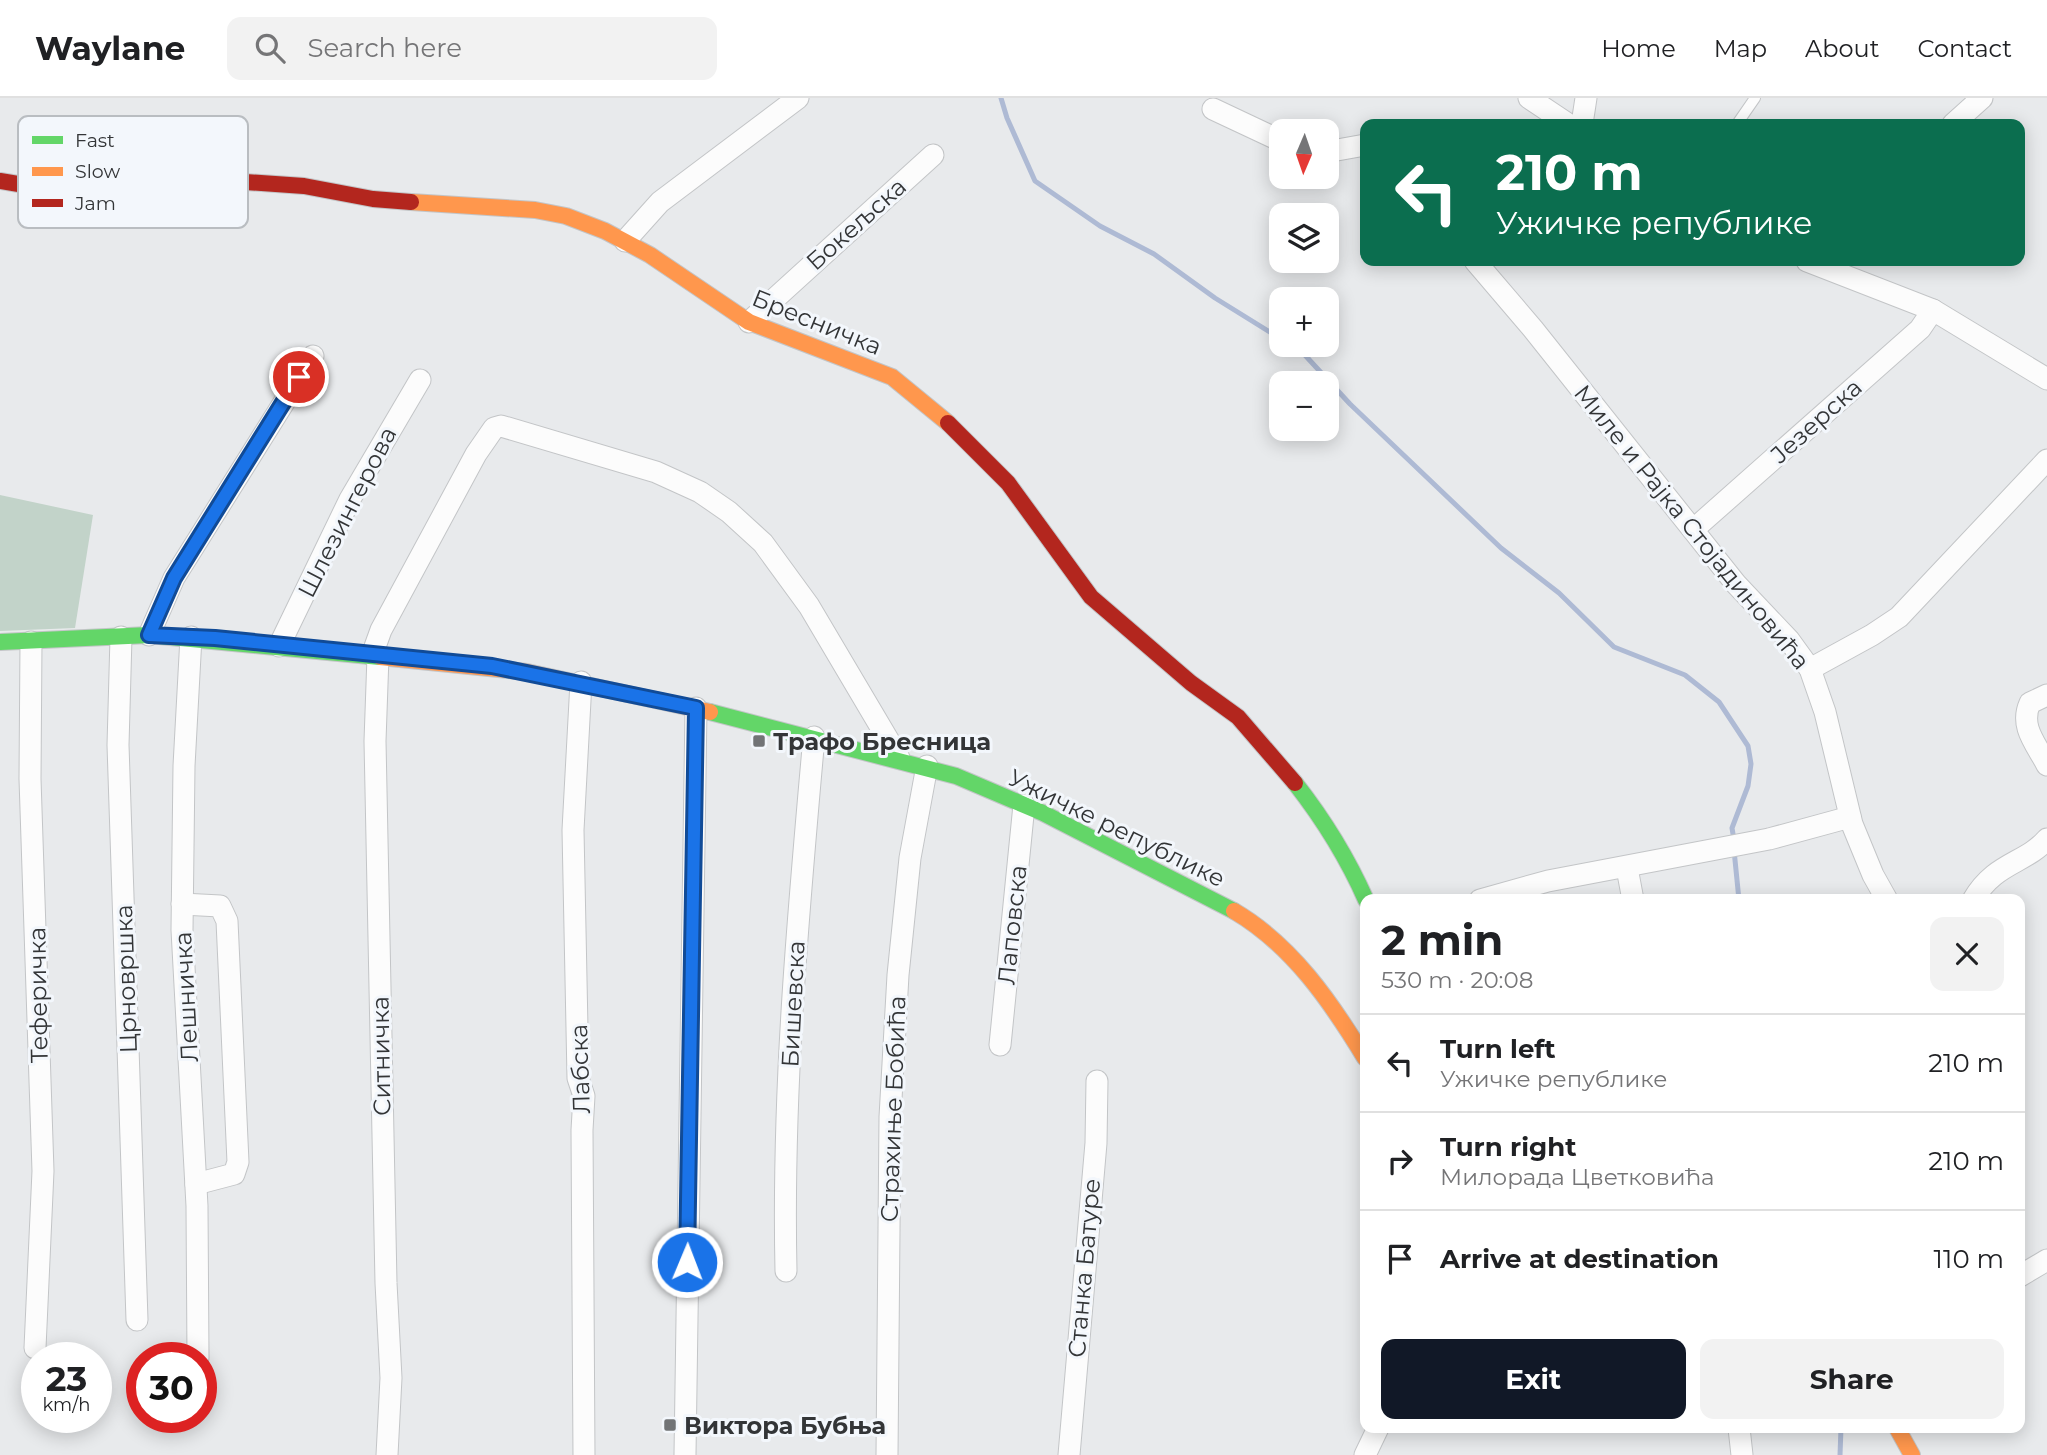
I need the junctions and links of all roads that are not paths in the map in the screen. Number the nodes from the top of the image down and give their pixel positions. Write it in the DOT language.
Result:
graph roads {
  1 [pos="798,98"];
  2 [pos="1529,98"];
  3 [pos="1586,98"];
  4 [pos="1755,98"];
  5 [pos="1982,98"];
  6 [pos="1213,108"];
  7 [pos="1560,119"];
  8 [pos="1583,119"];
  9 [pos="1740,119"];
  10 [pos="1959,119"];
  11 [pos="1269,135"];
  12 [pos="1360,146"];
  13 [pos="1339,150"];
  14 [pos="933,155"];
  15 [pos="0,181"];
  16 [pos="248,183"];
  17 [pos="18,184"];
  18 [pos="625,241"];
  19 [pos="1479,266"];
  20 [pos="1834,266"];
  21 [pos="1855,270"];
  22 [pos="1933,310"];
  23 [pos="749,322"];
  24 [pos="313,356"];
  25 [pos="420,380"];
  26 [pos="2047,380"];
  27 [pos="2047,460"];
  28 [pos="1694,529"];
  29 [pos="149,635"];
  30 [pos="121,637"];
  31 [pos="191,637"];
  32 [pos="0,642"];
  33 [pos="31,642"];
  34 [pos="279,646"];
  35 [pos="375,656"];
  36 [pos="1810,669"];
  37 [pos="581,682"];
  38 [pos="2047,695"];
  39 [pos="696,708"];
  40 [pos="814,737"];
  41 [pos="899,758"];
  42 [pos="2047,765"];
  43 [pos="927,766"];
  44 [pos="1024,805"];
  45 [pos="1850,817"];
  46 [pos="2047,839"];
  47 [pos="1626,868"];
  48 [pos="1363,894"];
  49 [pos="1501,894"];
  50 [pos="1632,894"];
  51 [pos="1884,894"];
  52 [pos="1978,894"];
  53 [pos="182,905"];
  54 [pos="1000,1045"];
  55 [pos="1360,1050"];
  56 [pos="1097,1081"];
  57 [pos="196,1184"];
  58 [pos="2047,1260"];
  59 [pos="786,1271"];
  60 [pos="2025,1273"];
  61 [pos="137,1320"];
  62 [pos="35,1342"];
  63 [pos="198,1342"];
  64 [pos="1376,1433"];
  65 [pos="1740,1433"];
  66 [pos="1900,1433"];
  67 [pos="387,1455"];
  68 [pos="584,1455"];
  69 [pos="685,1455"];
  70 [pos="887,1455"];
  71 [pos="1069,1455"];
  72 [pos="1365,1455"];
  73 [pos="1742,1455"];
  74 [pos="1912,1455"];
  1 -- 18 [label="street"];
  2 -- 7 [label="street"];
  3 -- 8 [label="street"];
  4 -- 9 [label="lane"];
  5 -- 10 [label="street"];
  6 -- 11 [label="street"];
  12 -- 13 [label="street"];
  14 -- 23 [label="street, Бокељска"];
  15 -- 17 [label="street, Бресничка"];
  16 -- 18 [label="street, Бресничка"];
  18 -- 23 [label="street, Бресничка"];
  19 -- 28 [label="street, Миле и Рајка Стојадиновића"];
  20 -- 21 [label="street"];
  21 -- 22 [label="street"];
  22 -- 26 [label="street"];
  22 -- 28 [label="street, Језерска"];
  23 -- 48 [label="street, Бресничка"];
  24 -- 29 [label="street"];
  25 -- 34 [label="street, Шлезингерова"];
  27 -- 36 [label="street"];
  28 -- 36 [label="street, Миле и Рајка Стојадиновића"];
  29 -- 30 [label="street, Ужичке републике"];
  29 -- 31 [label="street, Ужичке републике"];
  30 -- 33 [label="street, Ужичке републике"];
  30 -- 61 [label="street, Црновршка"];
  31 -- 34 [label="street, Ужичке републике"];
  31 -- 53 [label="street, Лешничка"];
  32 -- 33 [label="street, Ужичке републике"];
  33 -- 62 [label="street, Теферичка"];
  34 -- 35 [label="street, Ужичке републике"];
  35 -- 37 [label="street, Ужичке републике"];
  35 -- 41 [label="street, Ситничка"];
  35 -- 67 [label="street, Ситничка"];
  36 -- 45 [label="street, Миле и Рајка Стојадиновића"];
  37 -- 39 [label="street, Ужичке републике"];
  37 -- 68 [label="street, Лабска"];
  38 -- 42 [label="street"];
  39 -- 40 [label="street, Ужичке републике"];
  39 -- 69 [label="street"];
  40 -- 41 [label="street, Ужичке републике"];
  40 -- 59 [label="street, Бишевска"];
  41 -- 43 [label="street, Ужичке републике"];
  43 -- 44 [label="street, Ужичке републике"];
  43 -- 70 [label="street, Страхиње Бобића"];
  44 -- 54 [label="street, Лаповска"];
  44 -- 55 [label="street, Ужичке републике"];
  45 -- 47 [label="street"];
  45 -- 51 [label="street, Миле и Рајка Стојадиновића"];
  46 -- 52 [label="street"];
  47 -- 49 [label="street"];
  47 -- 50 [label="street"];
  53 -- 57 [label="street, Лешничка"];
  53 -- 57 [label="street"];
  56 -- 71 [label="street, Станка Батуре"];
  57 -- 63 [label="street, Лешничка"];
  58 -- 60 [label="street"];
  64 -- 72 [label="street"];
  65 -- 73 [label="street"];
  66 -- 74 [label="street"];
}
